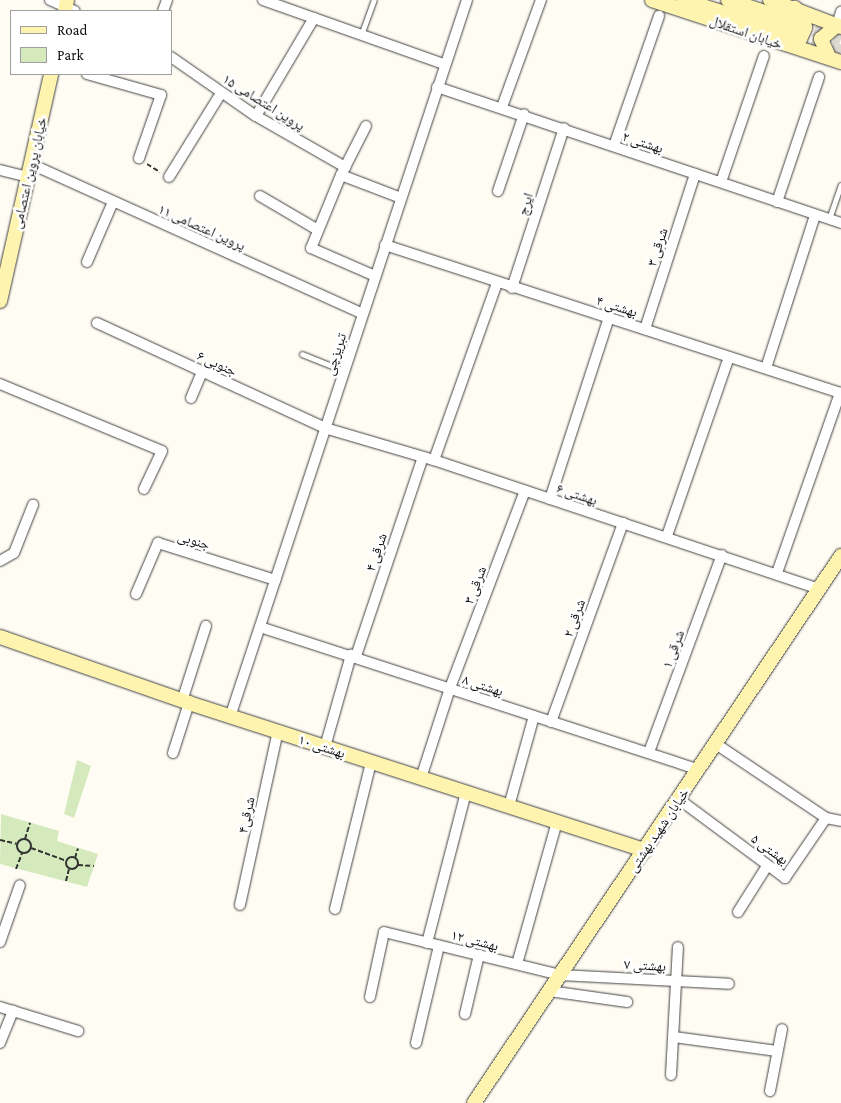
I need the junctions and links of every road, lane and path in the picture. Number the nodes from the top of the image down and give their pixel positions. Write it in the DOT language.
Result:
graph roads {
  1 [pos="50,0"];
  2 [pos="263,0"];
  3 [pos="374,0"];
  4 [pos="467,0"];
  5 [pos="541,0"];
  6 [pos="652,0"];
  7 [pos="683,0"];
  8 [pos="728,0"];
  9 [pos="770,0"];
  10 [pos="68,7"];
  11 [pos="792,7"];
  12 [pos="660,16"];
  13 [pos="314,18"];
  14 [pos="840,21"];
  15 [pos="361,35"];
  16 [pos="780,43"];
  17 [pos="764,56"];
  18 [pos="172,58"];
  19 [pos="835,60"];
  20 [pos="444,64"];
  21 [pos="51,75"];
  22 [pos="91,75"];
  23 [pos="819,77"];
  24 [pos="437,87"];
  25 [pos="221,93"];
  26 [pos="502,107"];
  27 [pos="524,114"];
  28 [pos="256,116"];
  29 [pos="366,126"];
  30 [pos="564,128"];
  31 [pos="614,146"];
  32 [pos="139,158"];
  33 [pos="0,170"];
  34 [pos="29,171"];
  35 [pos="343,171"];
  36 [pos="695,174"];
  37 [pos="169,178"];
  38 [pos="721,182"];
  39 [pos="841,185"];
  40 [pos="498,191"];
  41 [pos="260,196"];
  42 [pos="401,198"];
  43 [pos="113,202"];
  44 [pos="777,202"];
  45 [pos="815,215"];
  46 [pos="828,219"];
  47 [pos="841,223"];
  48 [pos="318,230"];
  49 [pos="385,246"];
  50 [pos="4,262"];
  51 [pos="86,262"];
  52 [pos="375,276"];
  53 [pos="497,283"];
  54 [pos="512,288"];
  55 [pos="0,300"];
  56 [pos="363,314"];
  57 [pos="609,317"];
  58 [pos="97,323"];
  59 [pos="645,329"];
  60 [pos="302,354"];
  61 [pos="729,357"];
  62 [pos="766,368"];
  63 [pos="344,371"];
  64 [pos="202,372"];
  65 [pos="0,384"];
  66 [pos="840,393"];
  67 [pos="191,398"];
  68 [pos="325,428"];
  69 [pos="423,457"];
  70 [pos="434,460"];
  71 [pos="144,489"];
  72 [pos="525,491"];
  73 [pos="550,499"];
  74 [pos="33,505"];
  75 [pos="623,523"];
  76 [pos="667,536"];
  77 [pos="722,555"];
  78 [pos="841,556"];
  79 [pos="0,562"];
  80 [pos="777,573"];
  81 [pos="275,580"];
  82 [pos="819,589"];
  83 [pos="136,594"];
  84 [pos="206,626"];
  85 [pos="260,627"];
  86 [pos="0,637"];
  87 [pos="354,656"];
  88 [pos="450,688"];
  89 [pos="186,702"];
  90 [pos="230,716"];
  91 [pos="534,716"];
  92 [pos="551,722"];
  93 [pos="278,731"];
  94 [pos="716,744"];
  95 [pos="326,747"];
  96 [pos="650,752"];
  97 [pos="173,753"];
  98 [pos="371,762"];
  99 [pos="698,770"];
  100 [pos="421,778"];
  101 [pos="466,792"];
  102 [pos="680,800"];
  103 [pos="509,806"];
  104 [pos="826,818"];
  105 [pos="841,820"];
  106 [pos="557,822"];
  107 [pos="30,823"];
  108 [pos="25,839"];
  109 [pos="0,840"];
  110 [pos="17,844"];
  111 [pos="31,848"];
  112 [pos="78,848"];
  113 [pos="645,850"];
  114 [pos="22,853"];
  115 [pos="74,858"];
  116 [pos="66,861"];
  117 [pos="78,865"];
  118 [pos="94,866"];
  119 [pos="767,866"];
  120 [pos="16,868"];
  121 [pos="69,869"];
  122 [pos="66,881"];
  123 [pos="20,885"];
  124 [pos="240,905"];
  125 [pos="335,910"];
  126 [pos="738,912"];
  127 [pos="0,942"];
  128 [pos="427,943"];
  129 [pos="439,946"];
  130 [pos="678,947"];
  131 [pos="479,955"];
  132 [pos="517,964"];
  133 [pos="560,975"];
  134 [pos="678,981"];
  135 [pos="729,984"];
  136 [pos="549,991"];
  137 [pos="370,997"];
  138 [pos="626,1002"];
  139 [pos="0,1007"];
  140 [pos="13,1011"];
  141 [pos="465,1014"];
  142 [pos="782,1028"];
  143 [pos="78,1031"];
  144 [pos="674,1037"];
  145 [pos="0,1043"];
  146 [pos="416,1044"];
  147 [pos="777,1051"];
  148 [pos="671,1074"];
  149 [pos="770,1091"];
  150 [pos="474,1103"];
  1 -- 10 [label="street"];
  2 -- 13 [label="street"];
  3 -- 15 [label="lane"];
  4 -- 20 [label="street, تبریزچی"];
  5 -- 26 [label="street"];
  6 -- 16 [label="main road, خیابان استقلال"];
  7 -- 8 [label="main road"];
  9 -- 11 [label="main road"];
  11 -- 14 [label="main road"];
  11 -- 16 [label="main road"];
  12 -- 31 [label="street"];
  13 -- 15 [label="street"];
  13 -- 28 [label="street"];
  14 -- 19 [label="main road"];
  15 -- 20 [label="street"];
  16 -- 19 [label="main road, خیابان استقلال"];
  17 -- 38 [label="street"];
  18 -- 25 [label="street, پروین اعتصامی ۱۵"];
  20 -- 24 [label="street, تبریزچی"];
  21 -- 34 [label="main road, خیابان پروین اعتصامی"];
  22 -- 32 [label="street"];
  23 -- 44 [label="street"];
  24 -- 26 [label="street, بهشتی ۲"];
  24 -- 42 [label="street, تبریزچی"];
  25 -- 28 [label="street, پروین اعتصامی ۱۵"];
  25 -- 37 [label="street"];
  26 -- 27 [label="street, بهشتی ۲"];
  27 -- 30 [label="street, بهشتی ۲"];
  27 -- 40 [label="street"];
  28 -- 35 [label="street, پروین اعتصامی ۱۵"];
  29 -- 35 [label="street"];
  30 -- 31 [label="street, بهشتی ۲"];
  30 -- 54 [label="street, ایرج"];
  31 -- 36 [label="street, بهشتی ۲"];
  32 -- 37 [label="path"];
  33 -- 34 [label="street, پروین اعتصامی ۱۱"];
  34 -- 43 [label="street, پروین اعتصامی ۱۱"];
  34 -- 50 [label="main road, خیابان پروین اعتصامی"];
  35 -- 42 [label="street"];
  35 -- 48 [label="street"];
  36 -- 38 [label="street, بهشتی ۲"];
  36 -- 59 [label="street, ۳ شرقی"];
  38 -- 44 [label="street, بهشتی ۲"];
  39 -- 46 [label="lane"];
  41 -- 48 [label="street"];
  42 -- 49 [label="street, تبریزچی"];
  43 -- 51 [label="street"];
  43 -- 56 [label="street, پروین اعتصامی ۱۱"];
  44 -- 45 [label="street, بهشتی ۲"];
  45 -- 46 [label="street, بهشتی ۲"];
  45 -- 62 [label="street"];
  46 -- 47 [label="street, بهشتی ۲"];
  48 -- 52 [label="street"];
  49 -- 52 [label="street, تبریزچی"];
  49 -- 53 [label="street, بهشتی ۴"];
  50 -- 55 [label="main road, خیابان پروین اعتصامی"];
  52 -- 56 [label="street, تبریزچی"];
  53 -- 54 [label="street, بهشتی ۴"];
  53 -- 70 [label="street"];
  54 -- 57 [label="street, بهشتی ۴"];
  56 -- 63 [label="street, تبریزچی"];
  57 -- 59 [label="street, بهشتی ۴"];
  57 -- 73 [label="street"];
  58 -- 64 [label="street, جنوبی ۶"];
  59 -- 61 [label="street, بهشتی ۴"];
  60 -- 63 [label="lane"];
  61 -- 62 [label="street, بهشتی ۴"];
  61 -- 76 [label="street"];
  62 -- 66 [label="street, بهشتی ۴"];
  63 -- 68 [label="street, تبریزچی"];
  64 -- 67 [label="street"];
  64 -- 68 [label="street, جنوبی ۶"];
  65 -- 71 [label="street"];
  66 -- 80 [label="street"];
  68 -- 69 [label="street, بهشتی ۶"];
  68 -- 81 [label="street, تبریزچی"];
  69 -- 70 [label="street, بهشتی ۶"];
  69 -- 87 [label="street, شرقی ۴"];
  70 -- 72 [label="street, بهشتی ۶"];
  72 -- 73 [label="street, بهشتی ۶"];
  72 -- 88 [label="street, شرقی ۳"];
  73 -- 75 [label="street, بهشتی ۶"];
  74 -- 79 [label="street"];
  75 -- 76 [label="street, بهشتی ۶"];
  75 -- 92 [label="street, شرقی ۲"];
  76 -- 77 [label="street, بهشتی ۶"];
  77 -- 80 [label="street, بهشتی ۶"];
  77 -- 96 [label="street, شرقی ۱"];
  78 -- 82 [label="main road, خیابان شهید بهشتی"];
  80 -- 82 [label="street, بهشتی ۶"];
  81 -- 83 [label="street, جنوبی"];
  81 -- 85 [label="street, تبریزچی"];
  82 -- 94 [label="main road, خیابان شهید بهشتی"];
  84 -- 89 [label="street"];
  85 -- 87 [label="street, بهشتی ۸"];
  85 -- 90 [label="street, تبریزچی"];
  86 -- 89 [label="main road, بهشتی ۱۰"];
  87 -- 88 [label="street, بهشتی ۸"];
  87 -- 95 [label="street, شرقی ۴"];
  88 -- 91 [label="street, بهشتی ۸"];
  88 -- 100 [label="street, شرقی ۳"];
  89 -- 90 [label="main road, بهشتی ۱۰"];
  89 -- 97 [label="street"];
  90 -- 93 [label="main road, بهشتی ۱۰"];
  91 -- 92 [label="street, بهشتی ۸"];
  91 -- 103 [label="street"];
  92 -- 96 [label="street, بهشتی ۸"];
  93 -- 95 [label="main road, بهشتی ۱۰"];
  93 -- 124 [label="street, شرقی۴"];
  94 -- 99 [label="main road, خیابان شهید بهشتی"];
  94 -- 104 [label="street"];
  95 -- 98 [label="main road, بهشتی ۱۰"];
  96 -- 99 [label="street, بهشتی ۸"];
  98 -- 100 [label="main road, بهشتی ۱۰"];
  98 -- 125 [label="street"];
  99 -- 102 [label="main road, خیابان شهید بهشتی"];
  100 -- 101 [label="main road, بهشتی ۱۰"];
  101 -- 103 [label="main road, بهشتی ۱۰"];
  101 -- 128 [label="street"];
  102 -- 113 [label="main road, خیابان شهید بهشتی"];
  102 -- 119 [label="street, بهشتی ۵"];
  103 -- 106 [label="main road, بهشتی ۱۰"];
  104 -- 105 [label="street"];
  104 -- 119 [label="street, بهشتی ۵"];
  106 -- 113 [label="main road, بهشتی ۱۰"];
  106 -- 132 [label="street"];
  107 -- 108 [label="path"];
  108 -- 110 [label="path"];
  108 -- 111 [label="path"];
  109 -- 110 [label="path"];
  110 -- 114 [label="path"];
  111 -- 114 [label="path"];
  111 -- 116 [label="path"];
  112 -- 115 [label="path"];
  113 -- 133 [label="main road, خیابان شهید بهشتی"];
  114 -- 120 [label="path"];
  115 -- 116 [label="path"];
  115 -- 117 [label="path"];
  116 -- 121 [label="path"];
  117 -- 118 [label="path"];
  117 -- 121 [label="path"];
  119 -- 126 [label="street"];
  121 -- 122 [label="path"];
  123 -- 127 [label="street"];
  128 -- 129 [label="street, بهشتی ۱۲"];
  128 -- 137 [label="street, بهشتی ۱۲"];
  129 -- 131 [label="street, بهشتی ۱۲"];
  129 -- 146 [label="street"];
  130 -- 134 [label="street"];
  131 -- 132 [label="street, بهشتی ۱۲"];
  131 -- 141 [label="street"];
  132 -- 133 [label="street, بهشتی ۱۲"];
  133 -- 134 [label="street, بهشتی ۷"];
  133 -- 136 [label="main road, خیابان شهید بهشتی"];
  134 -- 135 [label="street, بهشتی ۷"];
  134 -- 144 [label="street"];
  136 -- 138 [label="street"];
  136 -- 150 [label="main road, خیابان شهید بهشتی"];
  139 -- 140 [label="street"];
  140 -- 143 [label="street"];
  140 -- 145 [label="street"];
  142 -- 147 [label="street"];
  144 -- 147 [label="street"];
  144 -- 148 [label="street"];
  147 -- 149 [label="street"];
}
